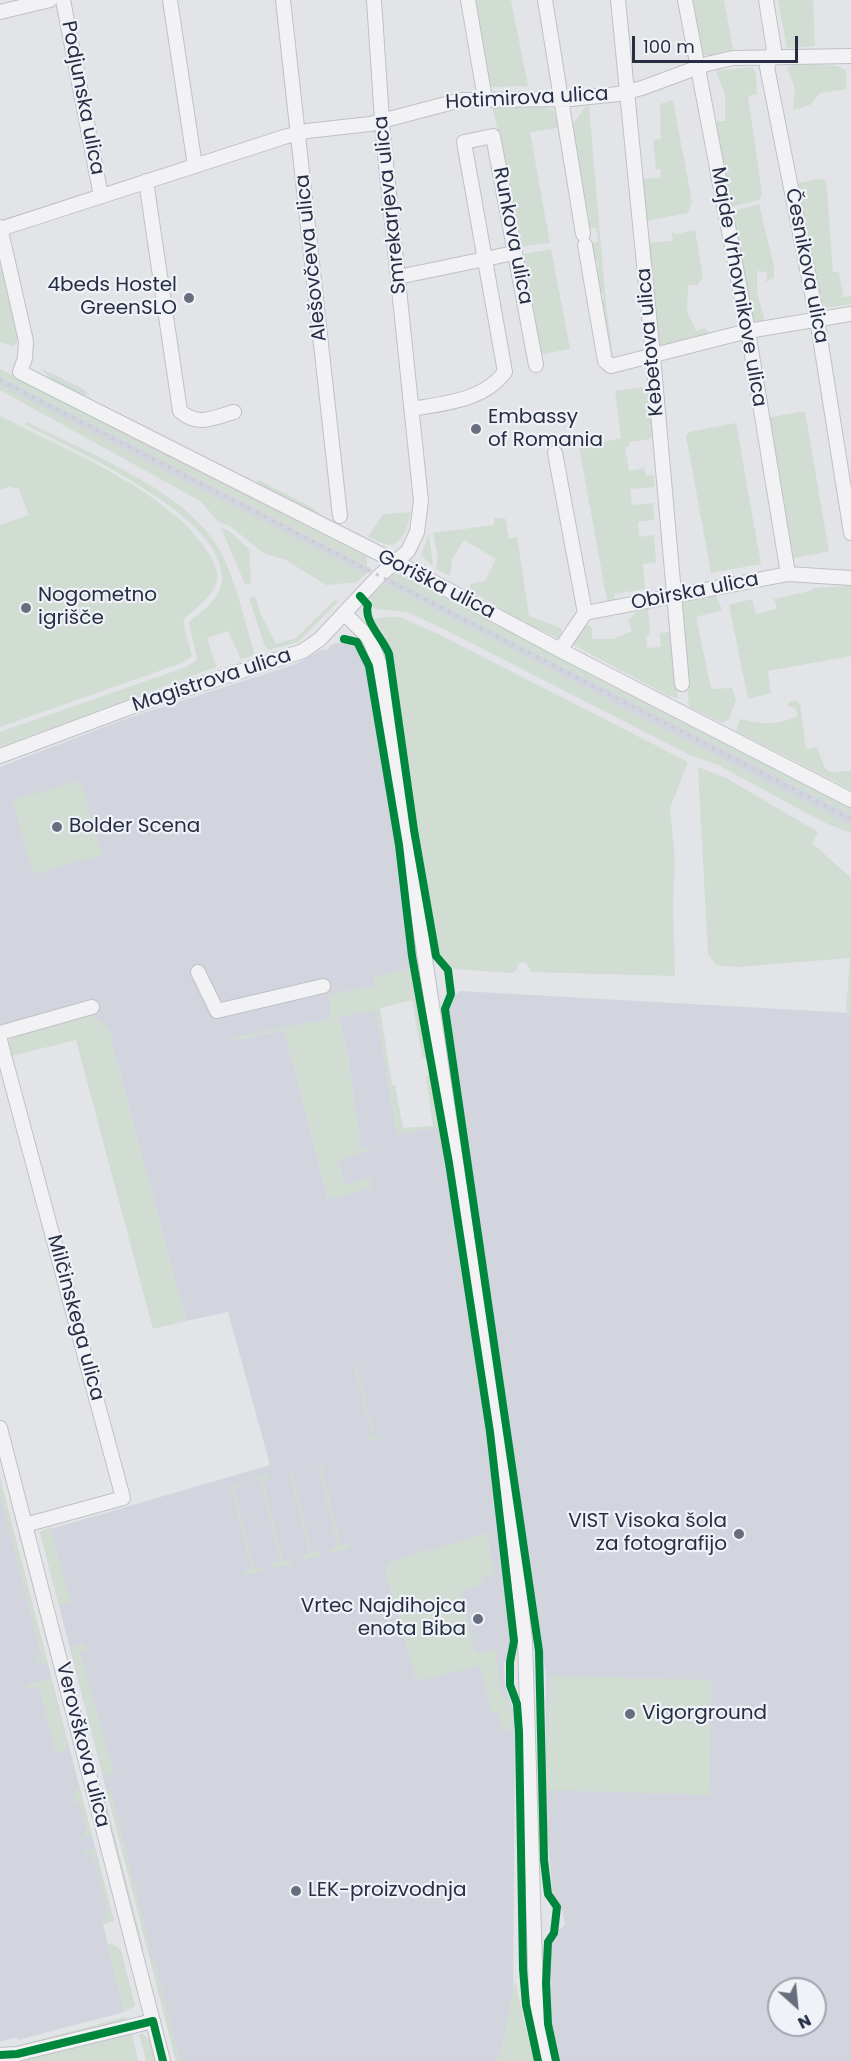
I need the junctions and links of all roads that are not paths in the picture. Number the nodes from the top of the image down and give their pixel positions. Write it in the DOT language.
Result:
graph roads {
  1 [pos="50,0"];
  2 [pos="63,0"];
  3 [pos="170,0"];
  4 [pos="284,0"];
  5 [pos="374,0"];
  6 [pos="468,0"];
  7 [pos="545,0"];
  8 [pos="618,0"];
  9 [pos="685,0"];
  10 [pos="766,0"];
  11 [pos="0,12"];
  12 [pos="851,56"];
  13 [pos="770,57"];
  14 [pos="697,68"];
  15 [pos="628,92"];
  16 [pos="485,99"];
  17 [pos="562,99"];
  18 [pos="382,120"];
  19 [pos="298,133"];
  20 [pos="195,166"];
  21 [pos="146,182"];
  22 [pos="101,196"];
  23 [pos="0,228"];
  24 [pos="514,253"];
  25 [pos="486,259"];
  26 [pos="398,277"];
  27 [pos="851,314"];
  28 [pos="817,319"];
  29 [pos="748,331"];
  30 [pos="653,356"];
  31 [pos="536,365"];
  32 [pos="412,409"];
  33 [pos="234,412"];
  34 [pos="555,453"];
  35 [pos="340,516"];
  36 [pos="851,533"];
  37 [pos="396,562"];
  38 [pos="788,574"];
  39 [pos="851,578"];
  40 [pos="672,597"];
  41 [pos="344,613"];
  42 [pos="585,613"];
  43 [pos="560,651"];
  44 [pos="682,684"];
  45 [pos="0,756"];
  46 [pos="851,800"];
  47 [pos="198,972"];
  48 [pos="324,986"];
  49 [pos="92,1007"];
  50 [pos="0,1033"];
  51 [pos="0,1040"];
  52 [pos="0,1428"];
  53 [pos="25,1525"];
  54 [pos="153,2021"];
  55 [pos="0,2055"];
  56 [pos="163,2061"];
  57 [pos="547,2061"];
  1 -- 11 [label="street"];
  2 -- 22 [label="street, Podjunska ulica"];
  3 -- 20 [label="street"];
  4 -- 19 [label="street, Alešovčeva ulica"];
  5 -- 18 [label="street, Smrekarjeva ulica"];
  6 -- 16 [label="street"];
  7 -- 17 [label="street"];
  8 -- 15 [label="street, Kebetova ulica"];
  9 -- 14 [label="street, Majde Vrhovnikove ulica"];
  10 -- 13 [label="street, Česnikova ulica"];
  12 -- 13 [label="street, Hotimirova ulica"];
  13 -- 14 [label="street, Hotimirova ulica"];
  13 -- 28 [label="street, Česnikova ulica"];
  14 -- 15 [label="street, Hotimirova ulica"];
  14 -- 29 [label="street, Majde Vrhovnikove ulica"];
  15 -- 17 [label="street, Hotimirova ulica"];
  15 -- 30 [label="street, Kebetova ulica"];
  16 -- 17 [label="street, Hotimirova ulica"];
  16 -- 18 [label="street, Hotimirova ulica"];
  17 -- 30 [label="street"];
  18 -- 19 [label="street, Hotimirova ulica"];
  18 -- 26 [label="street, Smrekarjeva ulica"];
  19 -- 20 [label="street, Hotimirova ulica"];
  19 -- 35 [label="street, Alešovčeva ulica"];
  20 -- 21 [label="street, Hotimirova ulica"];
  21 -- 22 [label="street, Hotimirova ulica"];
  21 -- 33 [label="street"];
  22 -- 23 [label="street, Hotimirova ulica"];
  23 -- 37 [label="street, Goriška ulica"];
  24 -- 25 [label="street"];
  24 -- 25 [label="street, Runkova ulica"];
  24 -- 31 [label="street, Runkova ulica"];
  25 -- 26 [label="street"];
  25 -- 32 [label="street"];
  26 -- 32 [label="street, Smrekarjeva ulica"];
  27 -- 28 [label="street"];
  28 -- 29 [label="street"];
  28 -- 36 [label="street, Česnikova ulica"];
  29 -- 30 [label="street"];
  29 -- 38 [label="street, Majde Vrhovnikove ulica"];
  30 -- 40 [label="street, Kebetova ulica"];
  32 -- 37 [label="street, Smrekarjeva ulica"];
  34 -- 42 [label="street"];
  37 -- 41 [label="street, Magistrova ulica"];
  37 -- 43 [label="street, Goriška ulica"];
  38 -- 39 [label="street, Obirska ulica"];
  38 -- 40 [label="street, Obirska ulica"];
  40 -- 42 [label="street, Obirska ulica"];
  40 -- 44 [label="street, Kebetova ulica"];
  41 -- 45 [label="street, Magistrova ulica"];
  41 -- 57 [label="street"];
  42 -- 43 [label="street"];
  43 -- 46 [label="street, Goriška ulica"];
  47 -- 48 [label="street"];
  49 -- 50 [label="street"];
  51 -- 53 [label="street, Milčinskega ulica"];
  52 -- 53 [label="street, Verovškova ulica"];
  53 -- 54 [label="street, Verovškova ulica"];
  54 -- 55 [label="street"];
  54 -- 56 [label="street, Verovškova ulica"];
}
